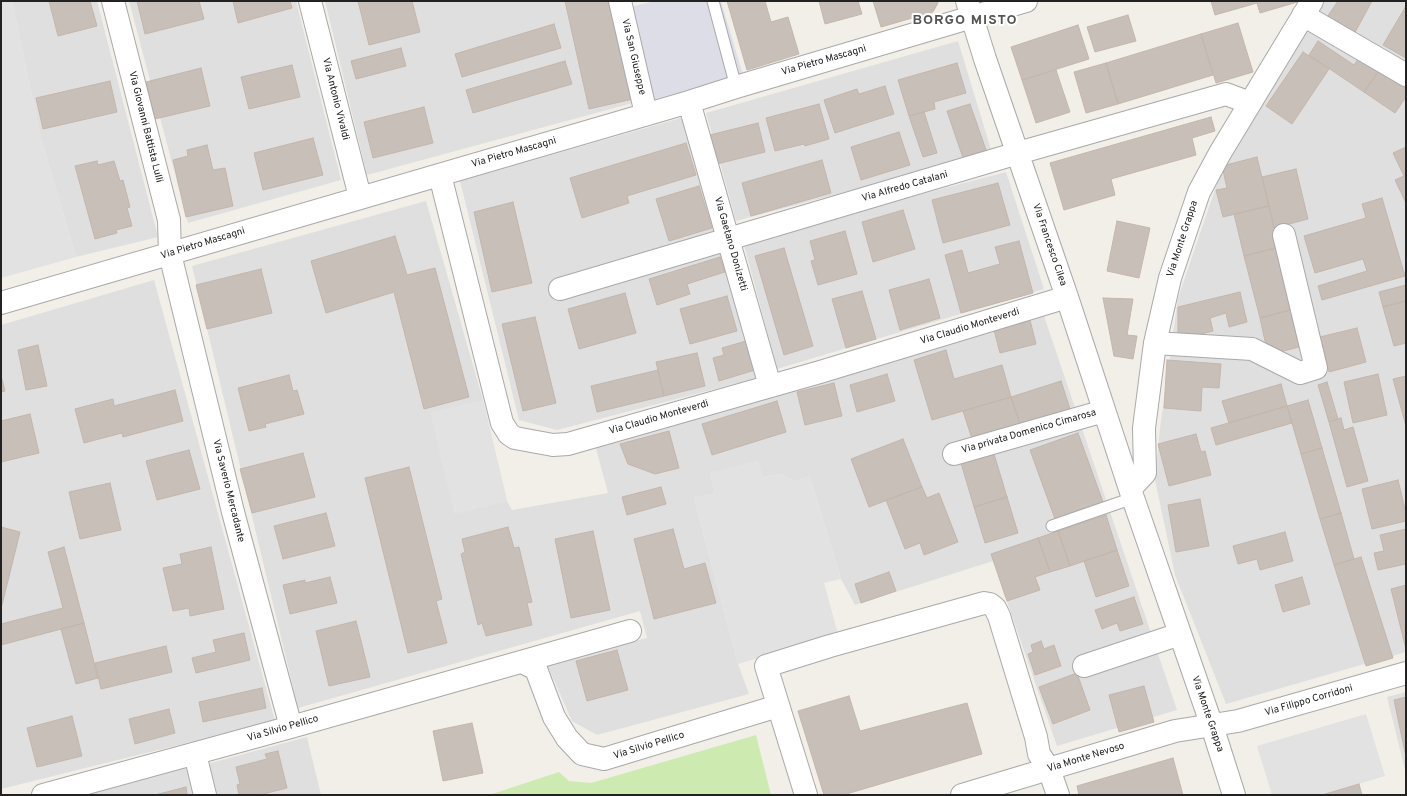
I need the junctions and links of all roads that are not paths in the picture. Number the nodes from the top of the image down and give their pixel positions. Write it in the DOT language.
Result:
graph roads {
  1 [pos="113,1"];
  2 [pos="310,1"];
  3 [pos="620,1"];
  4 [pos="713,1"];
  5 [pos="1026,1"];
  6 [pos="1307,8"];
  7 [pos="970,9"];
  8 [pos="1406,75"];
  9 [pos="736,87"];
  10 [pos="689,102"];
  11 [pos="1250,103"];
  12 [pos="646,114"];
  13 [pos="1018,153"];
  14 [pos="440,175"];
  15 [pos="360,197"];
  16 [pos="1284,235"];
  17 [pos="728,238"];
  18 [pos="170,254"];
  19 [pos="560,289"];
  20 [pos="1067,297"];
  21 [pos="1,302"];
  22 [pos="1156,343"];
  23 [pos="770,386"];
  24 [pos="1104,411"];
  25 [pos="954,454"];
  26 [pos="1131,494"];
  27 [pos="1052,526"];
  28 [pos="630,631"];
  29 [pos="1180,634"];
  30 [pos="522,662"];
  31 [pos="1084,666"];
  32 [pos="1406,673"];
  33 [pos="778,706"];
  34 [pos="1212,726"];
  35 [pos="291,727"];
  36 [pos="195,754"];
  37 [pos="1049,769"];
  38 [pos="43,795"];
  39 [pos="205,795"];
  40 [pos="806,795"];
  41 [pos="962,795"];
  42 [pos="1058,795"];
  43 [pos="1234,795"];
  1 -- 18 [label="street, Via Giovanni Battista Lulli"];
  2 -- 15 [label="street, Via Antonio Vivaldi"];
  3 -- 12 [label="street, Via San Giuseppe"];
  4 -- 9 [label="lane"];
  5 -- 7 [label="street, Via Pietro Mascagni"];
  6 -- 8 [label="street"];
  6 -- 11 [label="street, Via Monte Grappa"];
  7 -- 9 [label="street, Via Pietro Mascagni"];
  7 -- 13 [label="street, Via Francesco Cilea"];
  9 -- 10 [label="street, Via Pietro Mascagni"];
  10 -- 12 [label="street, Via Pietro Mascagni"];
  10 -- 17 [label="street, Via Gaetano Donizetti"];
  11 -- 13 [label="street, Via Alfredo Catalani"];
  11 -- 22 [label="street, Via Monte Grappa"];
  12 -- 14 [label="street, Via Pietro Mascagni"];
  13 -- 17 [label="street, Via Alfredo Catalani"];
  13 -- 20 [label="street, Via Francesco Cilea"];
  14 -- 15 [label="street, Via Pietro Mascagni"];
  14 -- 23 [label="street, Via Claudio Monteverdi"];
  15 -- 18 [label="street, Via Pietro Mascagni"];
  16 -- 22 [label="street"];
  17 -- 19 [label="street, Via Alfredo Catalani"];
  17 -- 23 [label="street, Via Gaetano Donizetti"];
  18 -- 21 [label="street, Via Pietro Mascagni"];
  18 -- 35 [label="street, Via Saverio Mercadante"];
  20 -- 23 [label="street, Via Claudio Monteverdi"];
  20 -- 24 [label="street, Via Francesco Cilea"];
  22 -- 26 [label="street, Via Monte Grappa"];
  24 -- 25 [label="street, Via privata Domenico Cimarosa"];
  24 -- 26 [label="street, Via Francesco Cilea"];
  26 -- 27 [label="lane, Via Monte Grappa"];
  26 -- 29 [label="street, Via Monte Grappa"];
  28 -- 30 [label="street, Via Silvio Pellico"];
  29 -- 31 [label="street"];
  29 -- 34 [label="street, Via Monte Grappa"];
  30 -- 33 [label="street, Via Silvio Pellico"];
  30 -- 35 [label="street, Via Silvio Pellico"];
  32 -- 34 [label="street, Via Filippo Corridoni"];
  33 -- 37 [label="street"];
  33 -- 40 [label="street"];
  34 -- 37 [label="street, Via Monte Nevoso"];
  34 -- 43 [label="street, Via Monte Grappa"];
  35 -- 36 [label="street, Via Silvio Pellico"];
  36 -- 38 [label="street, Via Silvio Pellico"];
  36 -- 39 [label="street"];
  37 -- 41 [label="street, Via Monte Nevoso"];
  37 -- 42 [label="street"];
}
